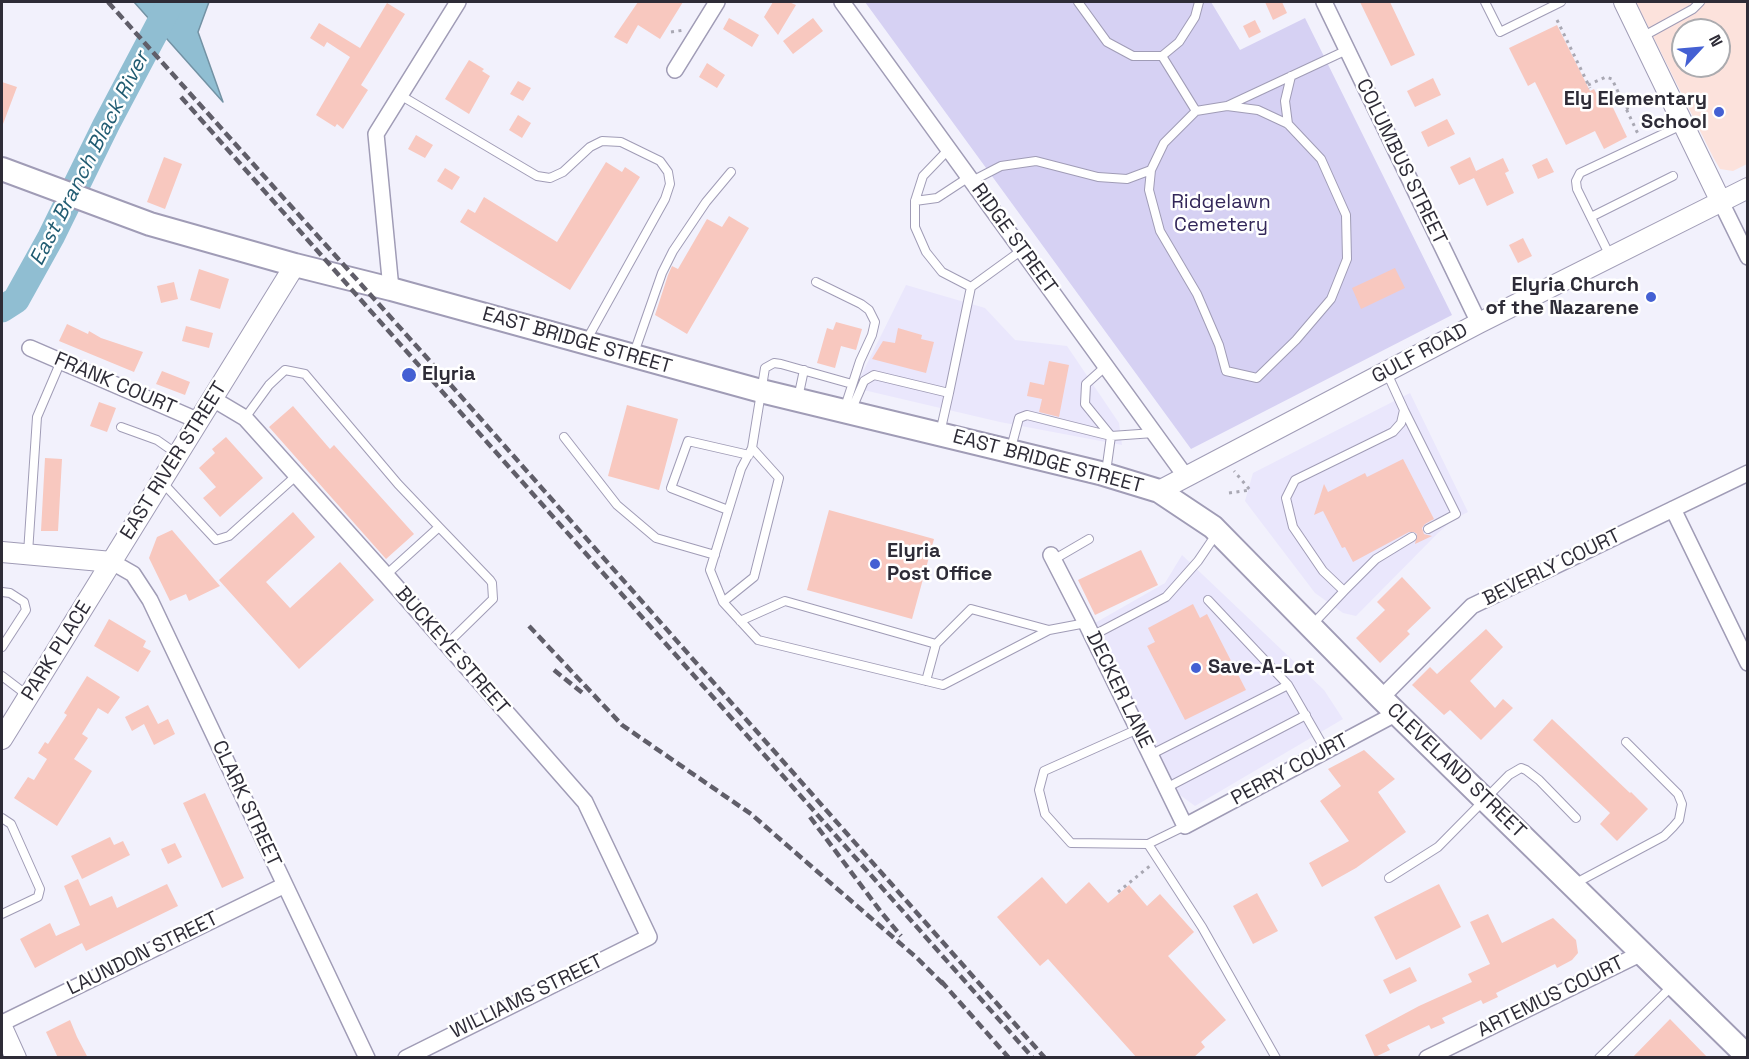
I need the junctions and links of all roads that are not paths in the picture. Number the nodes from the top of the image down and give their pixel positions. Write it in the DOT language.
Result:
graph roads {
  1 [pos="458,2"];
  2 [pos="717,2"];
  3 [pos="842,2"];
  4 [pos="1078,2"];
  5 [pos="1199,2"];
  6 [pos="1323,2"];
  7 [pos="1485,2"];
  8 [pos="1561,2"];
  9 [pos="1624,2"];
  10 [pos="1700,2"];
  11 [pos="1641,38"];
  12 [pos="1347,50"];
  13 [pos="1162,56"];
  14 [pos="675,70"];
  15 [pos="1291,76"];
  16 [pos="400,95"];
  17 [pos="1227,106"];
  18 [pos="1196,111"];
  19 [pos="1288,124"];
  20 [pos="1683,124"];
  21 [pos="949,148"];
  22 [pos="5,170"];
  23 [pos="1151,170"];
  24 [pos="730,172"];
  25 [pos="1673,176"];
  26 [pos="970,179"];
  27 [pos="1748,188"];
  28 [pos="915,201"];
  29 [pos="1721,202"];
  30 [pos="1591,217"];
  31 [pos="1022,250"];
  32 [pos="1610,257"];
  33 [pos="1748,257"];
  34 [pos="295,265"];
  35 [pos="816,282"];
  36 [pos="971,287"];
  37 [pos="391,289"];
  38 [pos="1479,323"];
  39 [pos="585,343"];
  40 [pos="30,348"];
  41 [pos="633,357"];
  42 [pos="62,361"];
  43 [pos="1106,366"];
  44 [pos="804,370"];
  45 [pos="1387,372"];
  46 [pos="852,384"];
  47 [pos="761,391"];
  48 [pos="949,393"];
  49 [pos="213,399"];
  50 [pos="798,400"];
  51 [pos="1404,410"];
  52 [pos="847,412"];
  53 [pos="245,418"];
  54 [pos="199,421"];
  55 [pos="121,427"];
  56 [pos="1154,433"];
  57 [pos="940,434"];
  58 [pos="1111,436"];
  59 [pos="564,437"];
  60 [pos="750,451"];
  61 [pos="1010,451"];
  62 [pos="178,455"];
  63 [pos="1748,473"];
  64 [pos="297,475"];
  65 [pos="1106,475"];
  66 [pos="1186,477"];
  67 [pos="162,482"];
  68 [pos="1159,491"];
  69 [pos="1673,509"];
  70 [pos="728,510"];
  71 [pos="439,527"];
  72 [pos="1428,529"];
  73 [pos="1217,532"];
  74 [pos="1412,537"];
  75 [pos="1089,539"];
  76 [pos="2,552"];
  77 [pos="28,555"];
  78 [pos="715,555"];
  79 [pos="1052,558"];
  80 [pos="112,562"];
  81 [pos="386,575"];
  82 [pos="1344,591"];
  83 [pos="2,592"];
  84 [pos="1208,600"];
  85 [pos="723,602"];
  86 [pos="740,621"];
  87 [pos="1311,626"];
  88 [pos="1089,629"];
  89 [pos="1049,630"];
  90 [pos="936,644"];
  91 [pos="446,645"];
  92 [pos="2,646"];
  93 [pos="1748,663"];
  94 [pos="2,676"];
  95 [pos="926,681"];
  96 [pos="1288,685"];
  97 [pos="28,696"];
  98 [pos="1389,706"];
  99 [pos="1306,715"];
  100 [pos="1138,729"];
  101 [pos="2,739"];
  102 [pos="1626,742"];
  103 [pos="1326,751"];
  104 [pos="1150,755"];
  105 [pos="1166,788"];
  106 [pos="1485,800"];
  107 [pos="2,818"];
  108 [pos="1576,818"];
  109 [pos="1185,826"];
  110 [pos="1148,844"];
  111 [pos="1389,878"];
  112 [pos="285,885"];
  113 [pos="1572,885"];
  114 [pos="2,914"];
  115 [pos="649,937"];
  116 [pos="1642,953"];
  117 [pos="1673,985"];
  118 [pos="2,1025"];
  119 [pos="1748,1057"];
  120 [pos="16,1058"];
  121 [pos="367,1058"];
  122 [pos="406,1058"];
  123 [pos="1276,1058"];
  124 [pos="1427,1058"];
  125 [pos="1599,1058"];
  1 -- 16 [label="street"];
  2 -- 14 [label="street"];
  3 -- 21 [label="street, RIDGE STREET"];
  4 -- 13 [label="lane"];
  5 -- 13 [label="lane"];
  6 -- 12 [label="street, COLUMBUS STREET"];
  7 -- 8 [label="lane"];
  9 -- 11 [label="street"];
  10 -- 11 [label="lane"];
  11 -- 20 [label="street"];
  12 -- 15 [label="lane"];
  12 -- 38 [label="street, COLUMBUS STREET"];
  13 -- 18 [label="lane"];
  15 -- 17 [label="lane"];
  15 -- 19 [label="lane"];
  16 -- 37 [label="street"];
  16 -- 39 [label="lane"];
  17 -- 18 [label="lane"];
  17 -- 19 [label="lane"];
  18 -- 23 [label="lane"];
  19 -- 23 [label="lane"];
  20 -- 29 [label="street"];
  20 -- 30 [label="lane"];
  21 -- 26 [label="street, RIDGE STREET"];
  21 -- 28 [label="lane"];
  22 -- 34 [label="main road, EAST BRIDGE STREET"];
  23 -- 26 [label="lane"];
  24 -- 41 [label="lane"];
  25 -- 30 [label="lane"];
  26 -- 28 [label="lane"];
  26 -- 31 [label="street, RIDGE STREET"];
  27 -- 29 [label="street, GULF ROAD"];
  28 -- 36 [label="lane"];
  29 -- 32 [label="street, GULF ROAD"];
  29 -- 33 [label="street"];
  30 -- 32 [label="lane"];
  31 -- 36 [label="lane"];
  31 -- 43 [label="street, RIDGE STREET"];
  32 -- 38 [label="street, GULF ROAD"];
  34 -- 37 [label="main road, EAST BRIDGE STREET"];
  34 -- 49 [label="street, EAST RIVER STREET"];
  35 -- 46 [label="lane"];
  36 -- 48 [label="lane"];
  37 -- 39 [label="main road, EAST BRIDGE STREET"];
  38 -- 45 [label="street, GULF ROAD"];
  39 -- 41 [label="main road, EAST BRIDGE STREET"];
  40 -- 42 [label="street, FRANK COURT"];
  41 -- 47 [label="main road, EAST BRIDGE STREET"];
  42 -- 54 [label="street, FRANK COURT"];
  42 -- 77 [label="lane"];
  43 -- 56 [label="street, RIDGE STREET"];
  43 -- 58 [label="lane"];
  44 -- 46 [label="lane"];
  44 -- 47 [label="lane"];
  44 -- 50 [label="lane"];
  45 -- 51 [label="lane"];
  45 -- 66 [label="street, GULF ROAD"];
  46 -- 52 [label="lane"];
  47 -- 50 [label="main road, EAST BRIDGE STREET"];
  47 -- 60 [label="lane"];
  48 -- 52 [label="lane"];
  48 -- 57 [label="lane"];
  49 -- 53 [label="street, BUCKEYE STREET"];
  49 -- 54 [label="street, EAST RIVER STREET"];
  50 -- 52 [label="main road, EAST BRIDGE STREET"];
  51 -- 72 [label="lane"];
  51 -- 82 [label="lane"];
  52 -- 57 [label="main road, EAST BRIDGE STREET"];
  53 -- 64 [label="street, BUCKEYE STREET"];
  53 -- 71 [label="lane"];
  54 -- 62 [label="street, EAST RIVER STREET"];
  55 -- 62 [label="lane"];
  56 -- 58 [label="lane"];
  56 -- 66 [label="street, RIDGE STREET"];
  57 -- 61 [label="main road, EAST BRIDGE STREET"];
  58 -- 61 [label="lane"];
  58 -- 65 [label="lane"];
  59 -- 78 [label="lane"];
  60 -- 70 [label="lane"];
  60 -- 70 [label="lane"];
  60 -- 85 [label="lane"];
  61 -- 65 [label="main road, EAST BRIDGE STREET"];
  62 -- 67 [label="street, EAST RIVER STREET"];
  63 -- 69 [label="street, BEVERLY COURT"];
  64 -- 67 [label="lane"];
  64 -- 81 [label="street, BUCKEYE STREET"];
  65 -- 68 [label="main road, EAST BRIDGE STREET"];
  66 -- 68 [label="street, GULF ROAD"];
  67 -- 80 [label="street, EAST RIVER STREET"];
  68 -- 73 [label="main road, CLEVELAND STREET"];
  69 -- 93 [label="street"];
  69 -- 98 [label="street, BEVERLY COURT"];
  70 -- 78 [label="lane"];
  71 -- 81 [label="lane"];
  71 -- 91 [label="lane"];
  73 -- 87 [label="main road, CLEVELAND STREET"];
  73 -- 88 [label="lane"];
  74 -- 82 [label="lane"];
  75 -- 79 [label="lane"];
  76 -- 77 [label="street, EAST RIVER STREET"];
  77 -- 80 [label="street, EAST RIVER STREET"];
  78 -- 85 [label="lane"];
  79 -- 88 [label="street, DECKER LANE"];
  80 -- 97 [label="street, PARK PLACE"];
  80 -- 112 [label="street, CLARK STREET"];
  81 -- 91 [label="street, BUCKEYE STREET"];
  82 -- 87 [label="lane"];
  83 -- 92 [label="lane"];
  84 -- 96 [label="lane"];
  85 -- 86 [label="lane"];
  86 -- 90 [label="lane"];
  86 -- 95 [label="lane"];
  87 -- 98 [label="main road, CLEVELAND STREET"];
  88 -- 89 [label="lane"];
  88 -- 100 [label="street, DECKER LANE"];
  89 -- 90 [label="lane"];
  89 -- 95 [label="lane"];
  90 -- 95 [label="lane"];
  91 -- 115 [label="street, BUCKEYE STREET"];
  94 -- 97 [label="lane"];
  96 -- 99 [label="lane"];
  96 -- 104 [label="lane"];
  97 -- 101 [label="street, PARK PLACE"];
  98 -- 103 [label="street, PERRY COURT"];
  98 -- 106 [label="main road, CLEVELAND STREET"];
  99 -- 103 [label="lane"];
  99 -- 105 [label="lane"];
  100 -- 104 [label="street, DECKER LANE"];
  100 -- 110 [label="lane"];
  102 -- 113 [label="lane"];
  103 -- 109 [label="street, PERRY COURT"];
  104 -- 105 [label="street, DECKER LANE"];
  105 -- 109 [label="street, DECKER LANE"];
  106 -- 108 [label="lane"];
  106 -- 111 [label="lane"];
  106 -- 113 [label="main road, CLEVELAND STREET"];
  107 -- 114 [label="lane"];
  109 -- 110 [label="lane"];
  110 -- 123 [label="lane"];
  112 -- 118 [label="street, LAUNDON STREET"];
  112 -- 121 [label="street, CLARK STREET"];
  113 -- 116 [label="main road, CLEVELAND STREET"];
  115 -- 122 [label="street, WILLIAMS STREET"];
  116 -- 117 [label="main road, CLEVELAND STREET"];
  116 -- 124 [label="street, ARTEMUS COURT"];
  117 -- 119 [label="main road, CLEVELAND STREET"];
  117 -- 125 [label="lane"];
  118 -- 120 [label="street"];
}
